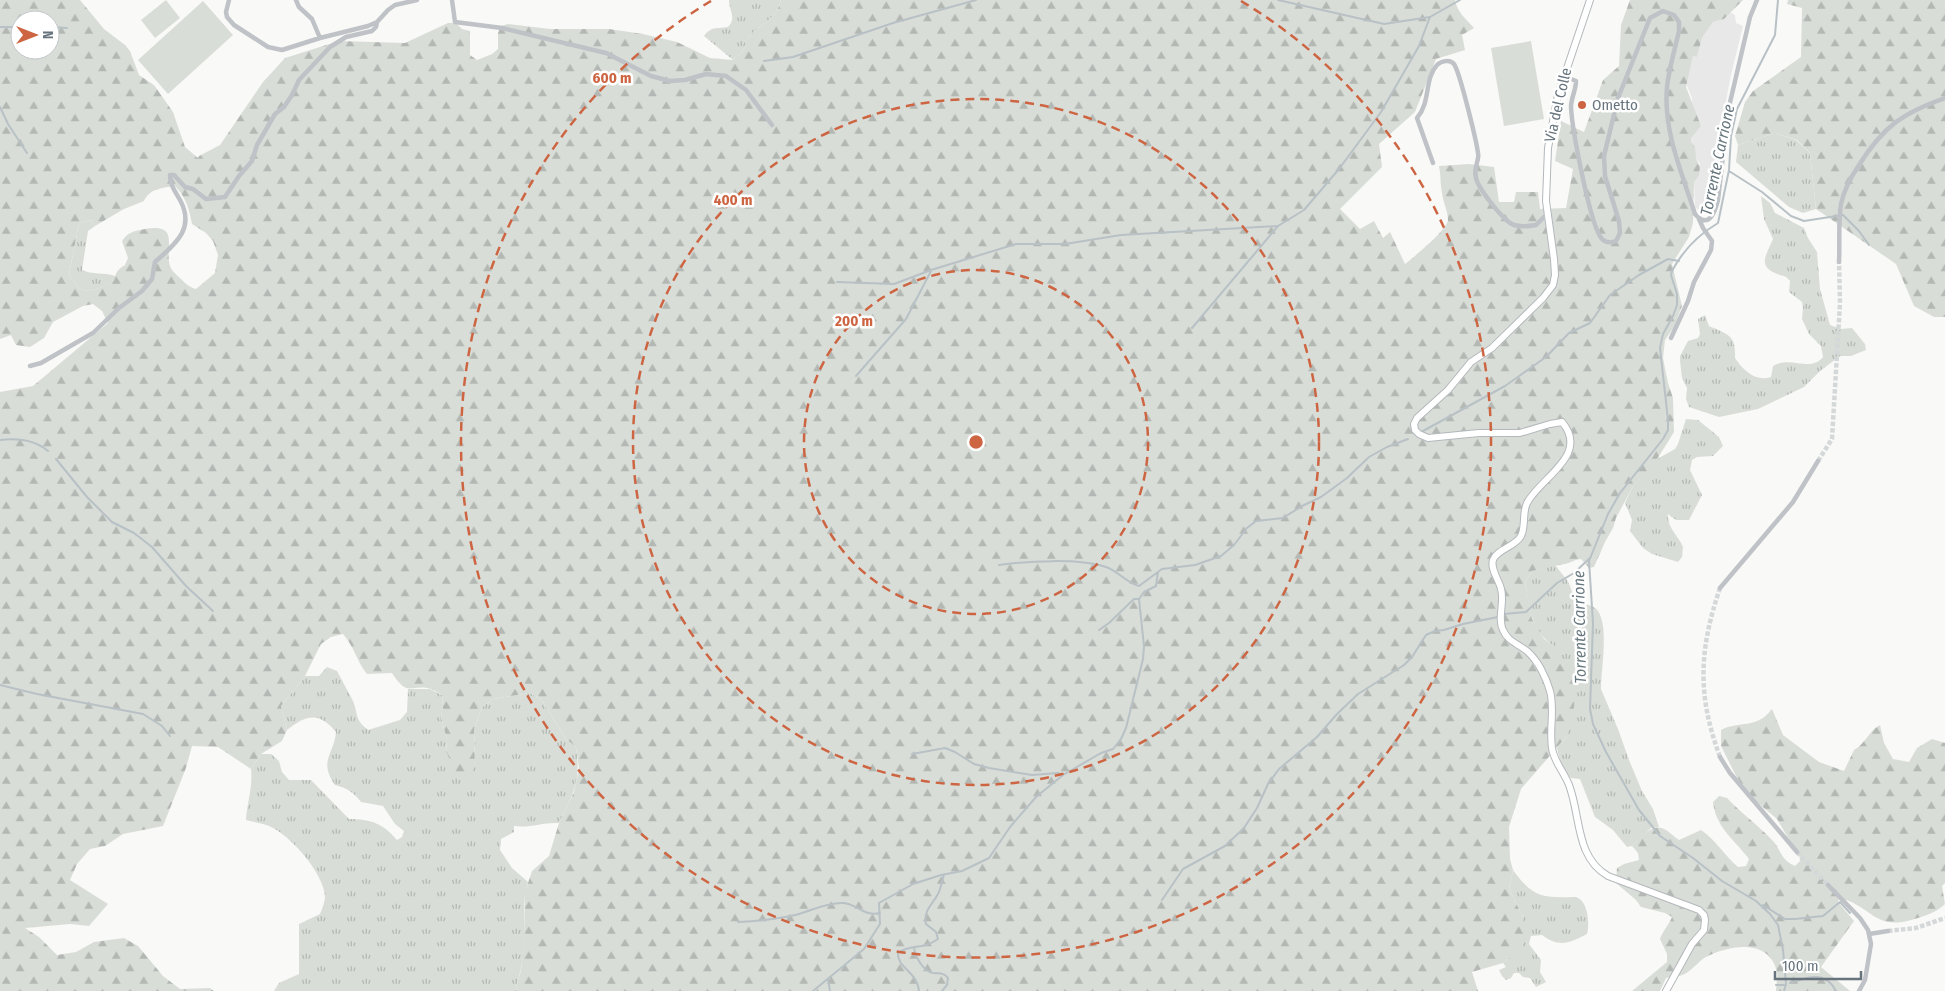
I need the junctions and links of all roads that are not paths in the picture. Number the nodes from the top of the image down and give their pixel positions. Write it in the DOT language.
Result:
graph roads {
  1 [pos="229,0"];
  2 [pos="296,0"];
  3 [pos="417,0"];
  4 [pos="452,0"];
  5 [pos="1590,0"];
  6 [pos="1757,0"];
  7 [pos="403,1"];
  8 [pos="376,22"];
  9 [pos="320,38"];
  10 [pos="1564,76"];
  11 [pos="1945,98"];
  12 [pos="772,125"];
  13 [pos="1433,162"];
  14 [pos="1547,214"];
  15 [pos="1699,219"];
  16 [pos="1840,262"];
  17 [pos="1671,338"];
  18 [pos="30,366"];
  19 [pos="1818,461"];
  20 [pos="1720,588"];
  21 [pos="1720,757"];
  22 [pos="1797,852"];
  23 [pos="1828,885"];
  24 [pos="1888,931"];
  25 [pos="1869,934"];
  26 [pos="1666,991"];
  27 [pos="1859,991"];
  1 -- 9 [label="street"];
  2 -- 9 [label="street"];
  3 -- 7 [label="street"];
  4 -- 12 [label="street"];
  5 -- 10 [label="street, Via del Colle"];
  6 -- 15 [label="street"];
  7 -- 8 [label="street"];
  8 -- 9 [label="street"];
  8 -- 18 [label="street"];
  10 -- 14 [label="street, Via del Colle"];
  10 -- 15 [label="street"];
  11 -- 16 [label="street"];
  13 -- 14 [label="street"];
  14 -- 26 [label="street, Via del Colle"];
  15 -- 17 [label="street"];
  19 -- 20 [label="street"];
  21 -- 22 [label="street"];
  23 -- 25 [label="street"];
  24 -- 25 [label="street"];
  25 -- 27 [label="street"];
}
